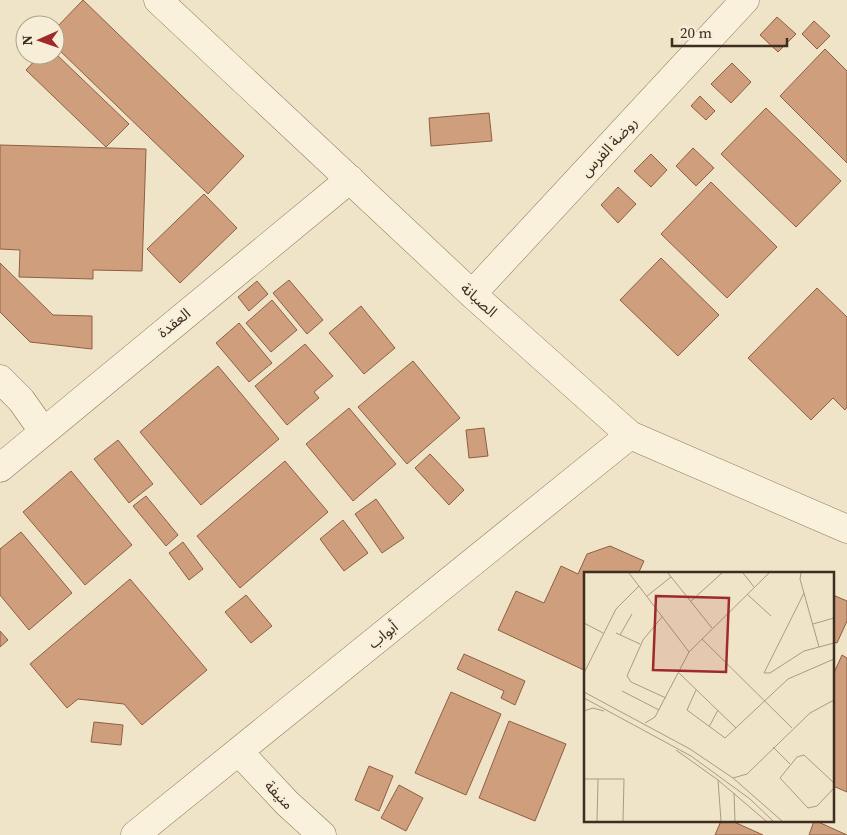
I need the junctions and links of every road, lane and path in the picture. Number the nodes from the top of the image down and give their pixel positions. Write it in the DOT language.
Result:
graph roads {
  1 [pos="158,0"];
  2 [pos="745,0"];
  3 [pos="350,179"];
  4 [pos="472,294"];
  5 [pos="0,379"];
  6 [pos="43,431"];
  7 [pos="630,435"];
  8 [pos="0,468"];
  9 [pos="847,529"];
  10 [pos="239,752"];
  11 [pos="135,835"];
  12 [pos="322,835"];
  1 -- 3 [label="street, الصبانة"];
  2 -- 4 [label="street, روضة الفرس"];
  3 -- 4 [label="street, الصبانة"];
  3 -- 6 [label="street, العقدة"];
  4 -- 7 [label="street, الصبانة"];
  5 -- 6 [label="street"];
  6 -- 8 [label="street, العقدة"];
  7 -- 9 [label="street, الصبانة"];
  7 -- 10 [label="street, أبواب"];
  10 -- 11 [label="street, أبواب"];
  10 -- 12 [label="street, منيفة"];
}
